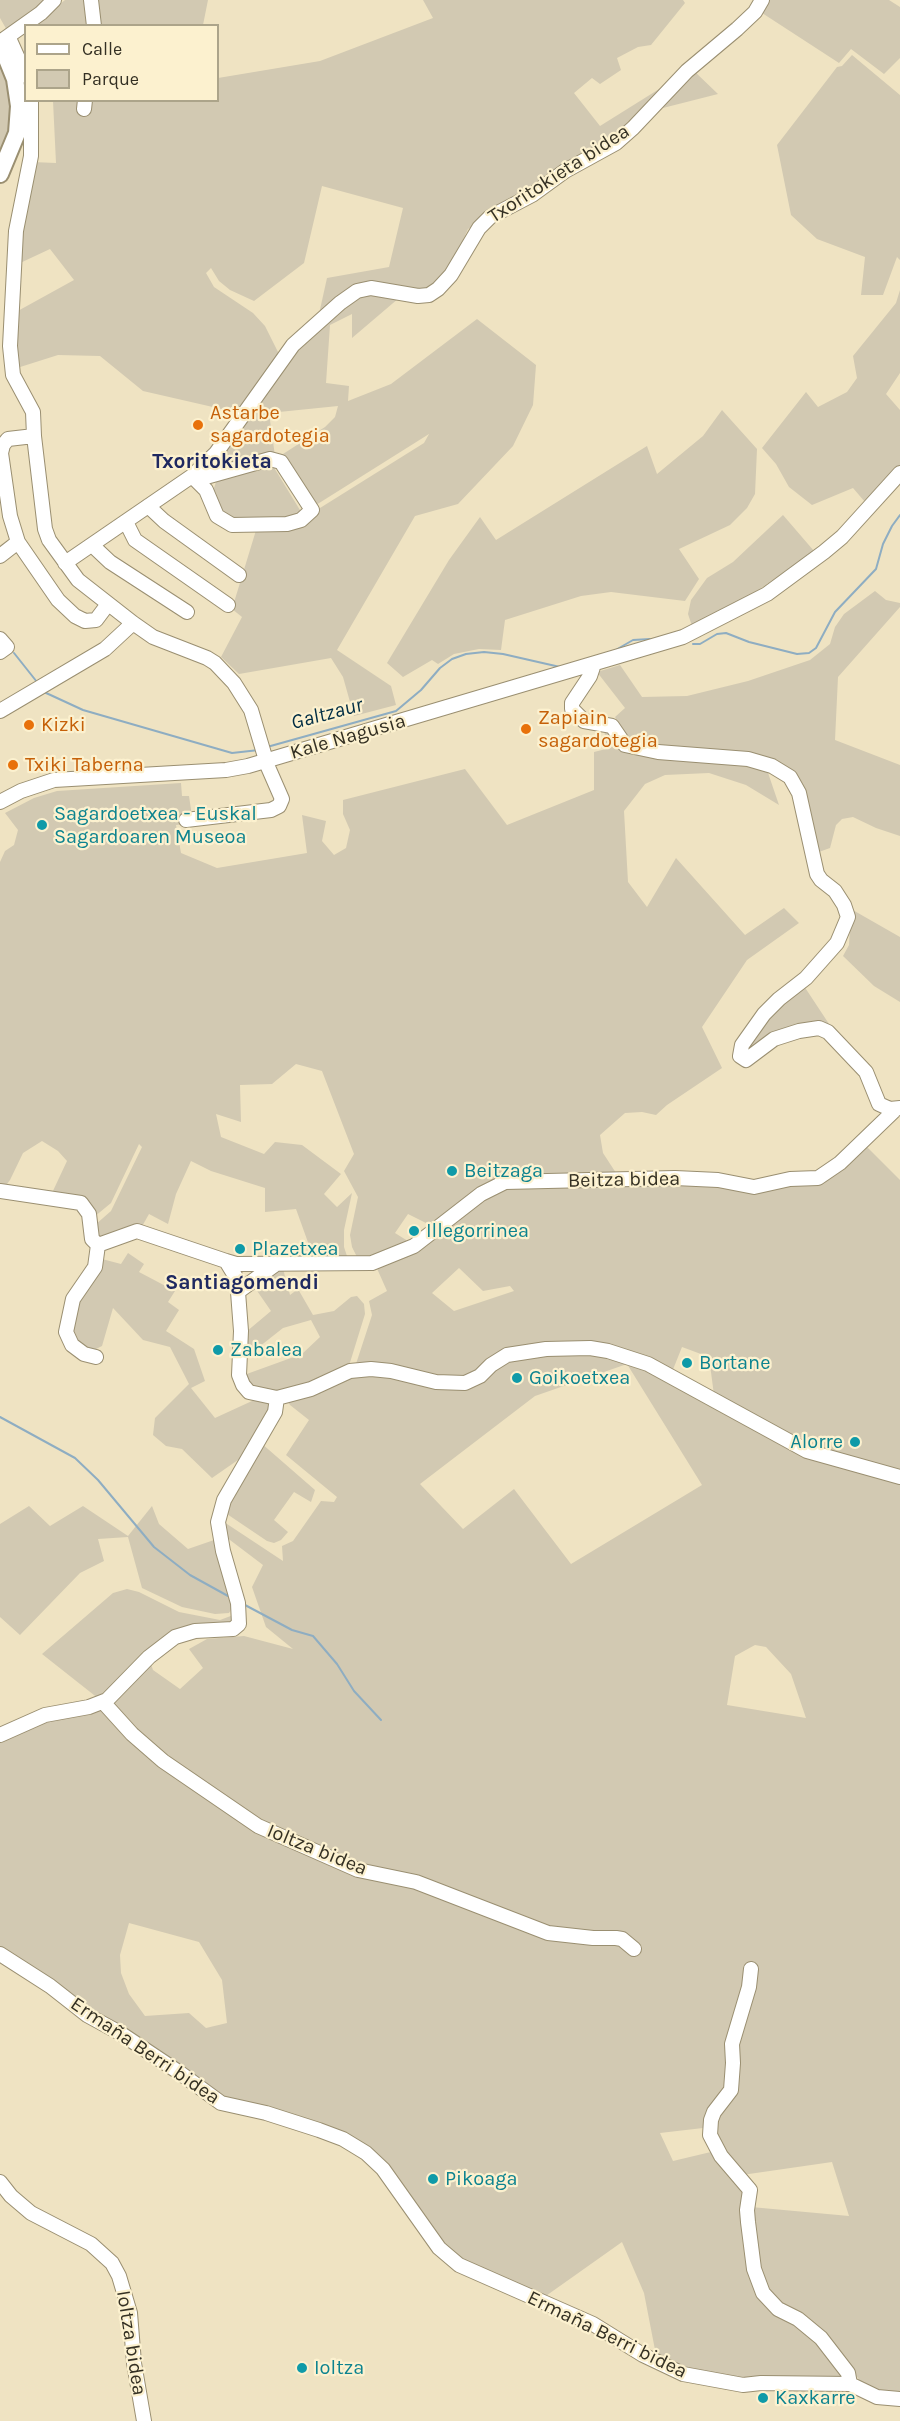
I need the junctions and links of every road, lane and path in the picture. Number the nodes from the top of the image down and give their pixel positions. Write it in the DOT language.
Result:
graph roads {
  1 [pos="54,0"];
  2 [pos="91,0"];
  3 [pos="762,0"];
  4 [pos="26,24"];
  5 [pos="94,24"];
  6 [pos="24,26"];
  7 [pos="3,40"];
  8 [pos="24,73"];
  9 [pos="31,102"];
  10 [pos="0,173"];
  11 [pos="0,298"];
  12 [pos="13,305"];
  13 [pos="34,436"];
  14 [pos="4,438"];
  15 [pos="900,473"];
  16 [pos="192,476"];
  17 [pos="148,506"];
  18 [pos="126,522"];
  19 [pos="18,542"];
  20 [pos="92,545"];
  21 [pos="0,556"];
  22 [pos="65,563"];
  23 [pos="238,574"];
  24 [pos="108,604"];
  25 [pos="228,605"];
  26 [pos="187,612"];
  27 [pos="132,623"];
  28 [pos="594,664"];
  29 [pos="0,711"];
  30 [pos="264,752"];
  31 [pos="0,802"];
  32 [pos="186,820"];
  33 [pos="898,1109"];
  34 [pos="0,1191"];
  35 [pos="98,1245"];
  36 [pos="226,1261"];
  37 [pos="278,1263"];
  38 [pos="238,1291"];
  39 [pos="96,1357"];
  40 [pos="277,1398"];
  41 [pos="900,1477"];
  42 [pos="102,1702"];
  43 [pos="0,1736"];
  44 [pos="634,1949"];
  45 [pos="0,1954"];
  46 [pos="751,1970"];
  47 [pos="0,2182"];
  48 [pos="850,2384"];
  49 [pos="900,2399"];
  50 [pos="144,2421"];
  1 -- 4 [label="street"];
  2 -- 5 [label="street"];
  3 -- 16 [label="street, Txoritokieta bidea"];
  6 -- 7 [label="street"];
  7 -- 8 [label="street"];
  7 -- 10 [label="main road"];
  9 -- 12 [label="street"];
  11 -- 12 [label="street"];
  12 -- 13 [label="street"];
  13 -- 14 [label="street"];
  13 -- 22 [label="street"];
  14 -- 19 [label="street"];
  15 -- 28 [label="street, Kale Nagusia"];
  16 -- 16 [label="street"];
  16 -- 17 [label="street, Txoritokieta bidea"];
  17 -- 18 [label="street, Txoritokieta bidea"];
  17 -- 23 [label="street"];
  18 -- 20 [label="street, Txoritokieta bidea"];
  18 -- 25 [label="street"];
  19 -- 21 [label="street"];
  19 -- 24 [label="street"];
  20 -- 22 [label="street, Txoritokieta bidea"];
  20 -- 26 [label="street"];
  22 -- 24 [label="street"];
  24 -- 27 [label="street"];
  27 -- 29 [label="street"];
  27 -- 30 [label="street"];
  28 -- 30 [label="street, Kale Nagusia"];
  28 -- 33 [label="street"];
  30 -- 31 [label="street, Kale Nagusia"];
  30 -- 32 [label="street, Kale Nagusia"];
  33 -- 37 [label="street, Beitza bidea"];
  34 -- 35 [label="street"];
  35 -- 36 [label="street, Beitza bidea"];
  35 -- 39 [label="street"];
  36 -- 37 [label="street, Beitza bidea"];
  36 -- 38 [label="street"];
  37 -- 38 [label="street"];
  38 -- 40 [label="street"];
  40 -- 41 [label="street"];
  40 -- 42 [label="street"];
  42 -- 43 [label="street"];
  42 -- 44 [label="street, Ioltza bidea"];
  45 -- 48 [label="street, Ermaña Berri bidea"];
  46 -- 48 [label="street"];
  47 -- 50 [label="street, Ioltza bidea"];
  48 -- 49 [label="street"];
}
